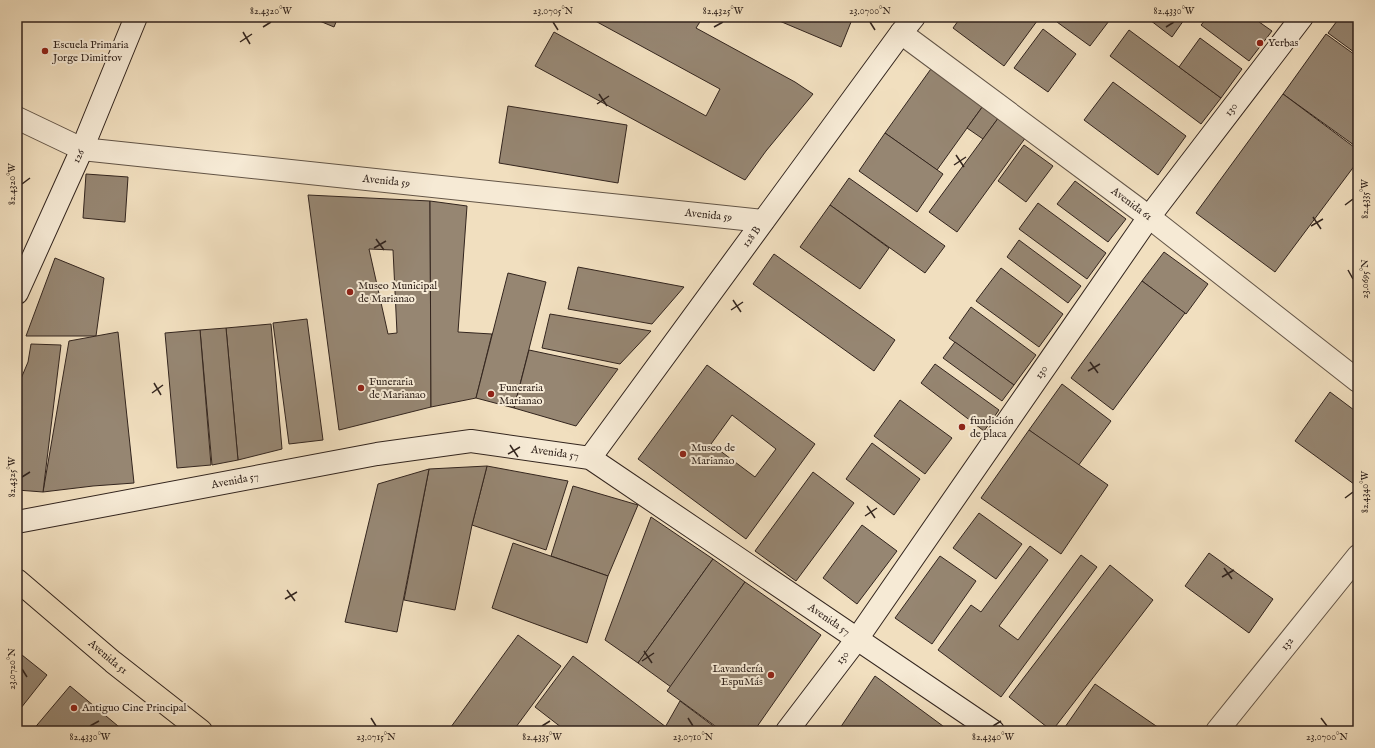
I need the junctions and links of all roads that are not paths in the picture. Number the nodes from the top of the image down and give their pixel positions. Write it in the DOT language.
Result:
graph roads {
  1 [pos="136,17"];
  2 [pos="1302,17"];
  3 [pos="907,25"];
  4 [pos="17,118"];
  5 [pos="82,149"];
  6 [pos="1150,217"];
  7 [pos="763,221"];
  8 [pos="17,293"];
  9 [pos="1358,381"];
  10 [pos="590,458"];
  11 [pos="17,522"];
  12 [pos="1358,556"];
  13 [pos="17,580"];
  14 [pos="857,639"];
  15 [pos="192,728"];
  16 [pos="787,731"];
  17 [pos="993,731"];
  18 [pos="1217,731"];
  1 -- 5 [label="street, 126"];
  2 -- 6 [label="street, 130"];
  3 -- 6 [label="street, Avenida 61"];
  3 -- 7 [label="street, 128 B"];
  4 -- 5 [label="street, Avenida 59"];
  5 -- 7 [label="street, Avenida 59"];
  5 -- 8 [label="street, 126"];
  6 -- 9 [label="street, Avenida 61"];
  6 -- 14 [label="street, 130"];
  7 -- 10 [label="street, 128 B"];
  10 -- 11 [label="street, Avenida 57"];
  10 -- 14 [label="street, Avenida 57"];
  12 -- 18 [label="street, 132"];
  13 -- 15 [label="main road, Avenida 51"];
  14 -- 16 [label="street, 130"];
  14 -- 17 [label="street, Avenida 57"];
}
